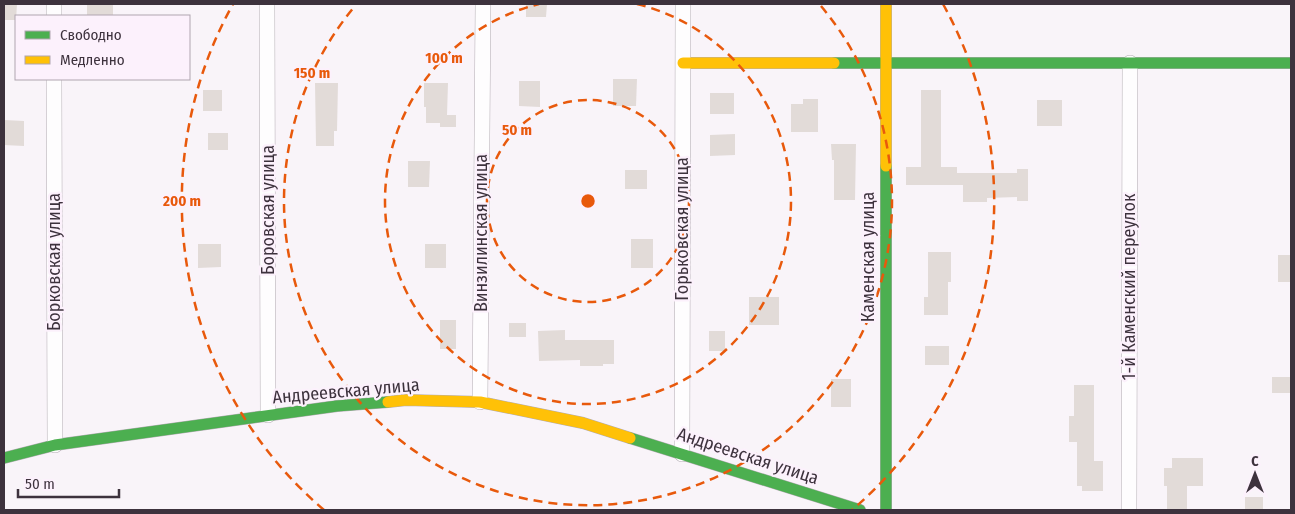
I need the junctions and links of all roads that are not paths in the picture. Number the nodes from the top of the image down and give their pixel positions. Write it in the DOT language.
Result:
graph roads {
  1 [pos="267,4"];
  2 [pos="483,4"];
  3 [pos="683,4"];
  4 [pos="886,4"];
  5 [pos="683,63"];
  6 [pos="886,63"];
  7 [pos="1130,63"];
  8 [pos="1291,63"];
  9 [pos="54,80"];
  10 [pos="480,402"];
  11 [pos="268,415"];
  12 [pos="55,444"];
  13 [pos="682,454"];
  14 [pos="4,458"];
  15 [pos="860,510"];
  16 [pos="886,510"];
  17 [pos="1129,510"];
  1 -- 11 [label="street, Боровская улица"];
  2 -- 10 [label="street, Винзилинская улица"];
  3 -- 5 [label="street, Горьковская улица"];
  4 -- 6 [label="street, Каменская улица"];
  5 -- 6 [label="street"];
  5 -- 13 [label="street, Горьковская улица"];
  6 -- 7 [label="street"];
  6 -- 16 [label="street, Каменская улица"];
  7 -- 8 [label="street"];
  7 -- 17 [label="street, 1-й Каменский переулок"];
  9 -- 12 [label="street, Борковская улица"];
  10 -- 11 [label="street, Андреевская улица"];
  10 -- 13 [label="street, Андреевская улица"];
  11 -- 12 [label="street, Андреевская улица"];
  12 -- 14 [label="street, Андреевская улица"];
  13 -- 15 [label="street, Андреевская улица"];
}
